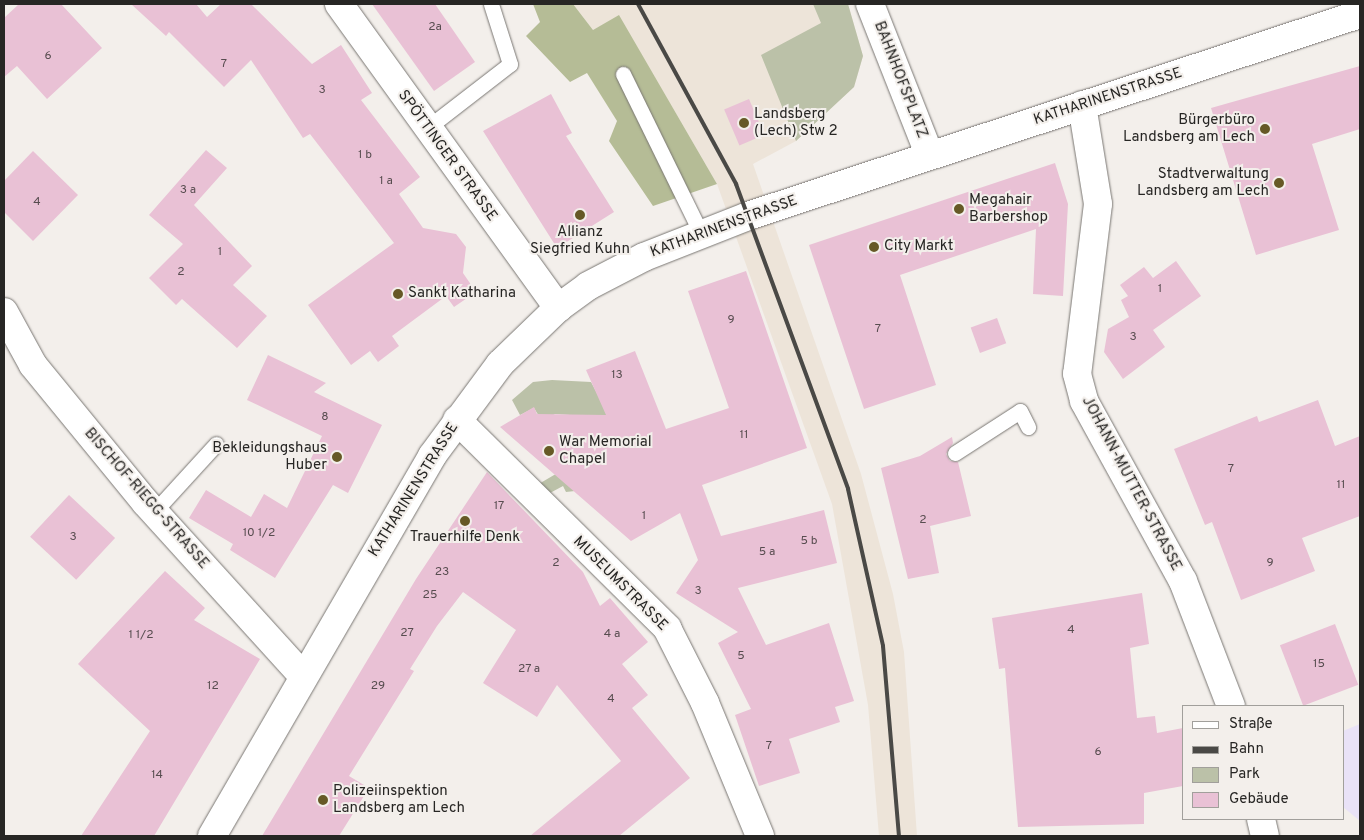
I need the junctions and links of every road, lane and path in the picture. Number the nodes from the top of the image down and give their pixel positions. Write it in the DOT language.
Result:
graph roads {
  1 [pos="339,4"];
  2 [pos="491,4"];
  3 [pos="870,4"];
  4 [pos="1360,7"];
  5 [pos="1349,18"];
  6 [pos="623,74"];
  7 [pos="1082,105"];
  8 [pos="426,129"];
  9 [pos="930,156"];
  10 [pos="701,233"];
  11 [pos="558,308"];
  12 [pos="4,312"];
  13 [pos="457,420"];
  14 [pos="1028,427"];
  15 [pos="216,444"];
  16 [pos="955,453"];
  17 [pos="154,512"];
  18 [pos="303,676"];
  19 [pos="1230,705"];
  20 [pos="1261,820"];
  21 [pos="212,836"];
  22 [pos="760,836"];
  23 [pos="1264,836"];
  1 -- 8 [label="street, SPÖTTINGER STRASSE"];
  2 -- 8 [label="lane"];
  3 -- 9 [label="street, BAHNHOFSPLATZ"];
  4 -- 5 [label="street, KATHARINENSTRASSE"];
  5 -- 7 [label="street, KATHARINENSTRASSE"];
  6 -- 10 [label="lane"];
  7 -- 9 [label="street, KATHARINENSTRASSE"];
  7 -- 19 [label="street, JOHANN-MUTTER-STRASSE"];
  8 -- 11 [label="street, SPÖTTINGER STRASSE"];
  9 -- 10 [label="street, KATHARINENSTRASSE"];
  10 -- 11 [label="street, KATHARINENSTRASSE"];
  11 -- 13 [label="street, KATHARINENSTRASSE"];
  12 -- 17 [label="street, BISCHOF-RIEGG-STRASSE"];
  13 -- 18 [label="street, KATHARINENSTRASSE"];
  13 -- 22 [label="street, MUSEUMSTRASSE"];
  14 -- 16 [label="lane"];
  15 -- 17 [label="lane"];
  17 -- 18 [label="street, BISCHOF-RIEGG-STRASSE"];
  18 -- 21 [label="street, KATHARINENSTRASSE"];
  20 -- 23 [label="street"];
}
